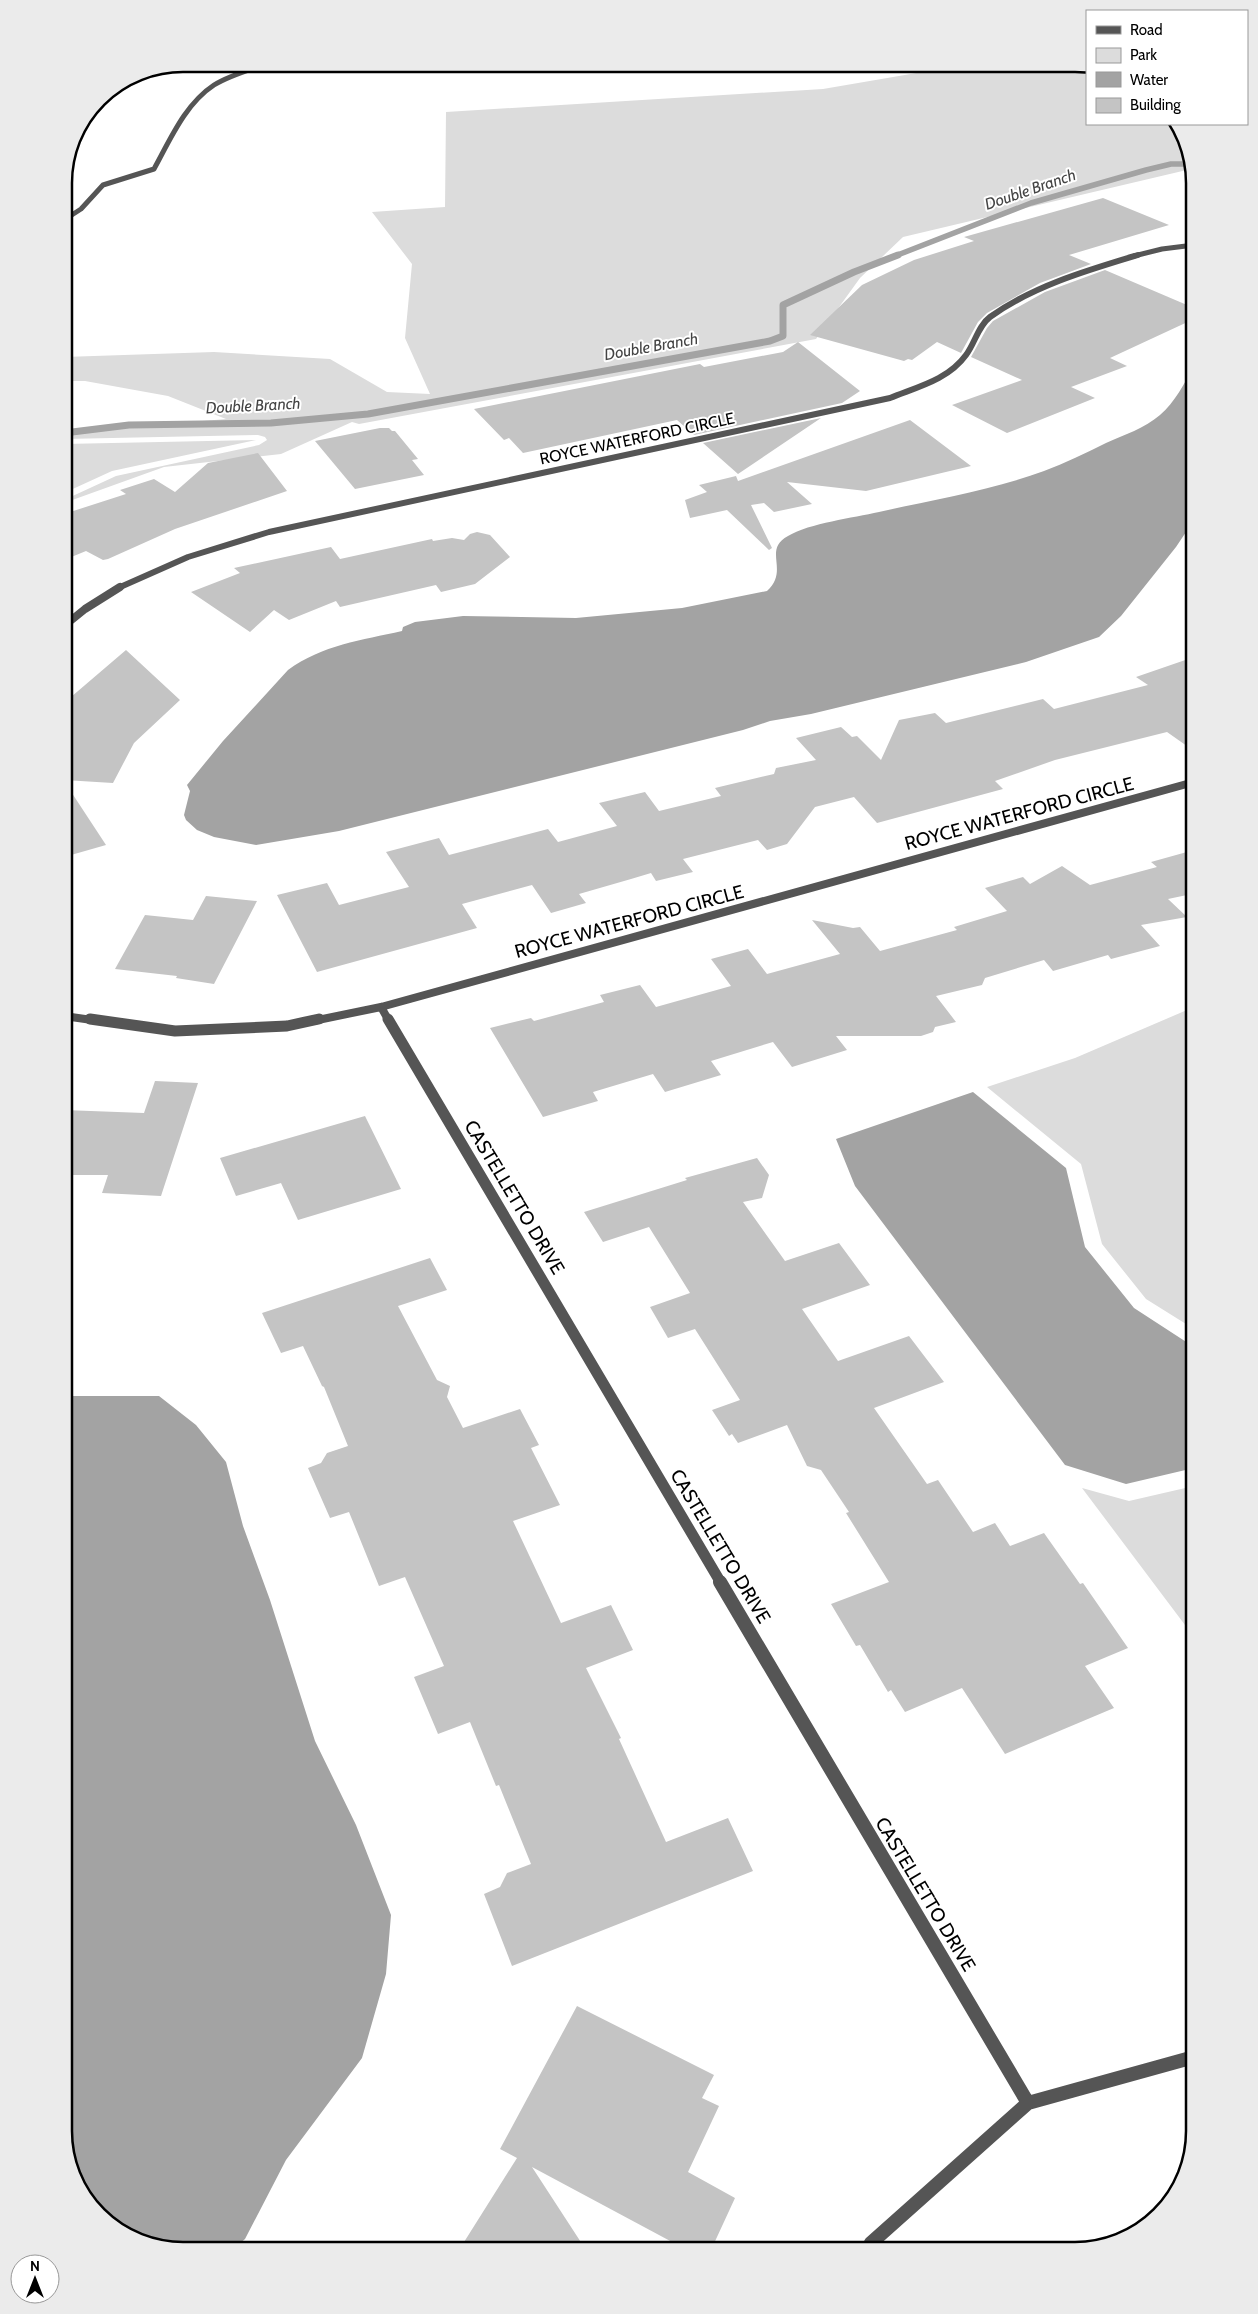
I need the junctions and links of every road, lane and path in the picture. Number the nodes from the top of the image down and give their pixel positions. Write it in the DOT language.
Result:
graph roads {
  1 [pos="245,73"];
  2 [pos="73,214"];
  3 [pos="1186,246"];
  4 [pos="73,618"];
  5 [pos="1186,784"];
  6 [pos="381,1007"];
  7 [pos="73,1017"];
  8 [pos="1186,2059"];
  9 [pos="1028,2104"];
  10 [pos="872,2242"];
  1 -- 2 [label="street"];
  3 -- 4 [label="street, ROYCE WATERFORD CIRCLE"];
  5 -- 6 [label="street, ROYCE WATERFORD CIRCLE"];
  6 -- 7 [label="street, ROYCE WATERFORD CIRCLE"];
  6 -- 9 [label="street, CASTELLETTO DRIVE"];
  8 -- 9 [label="street"];
  9 -- 10 [label="street"];
}
